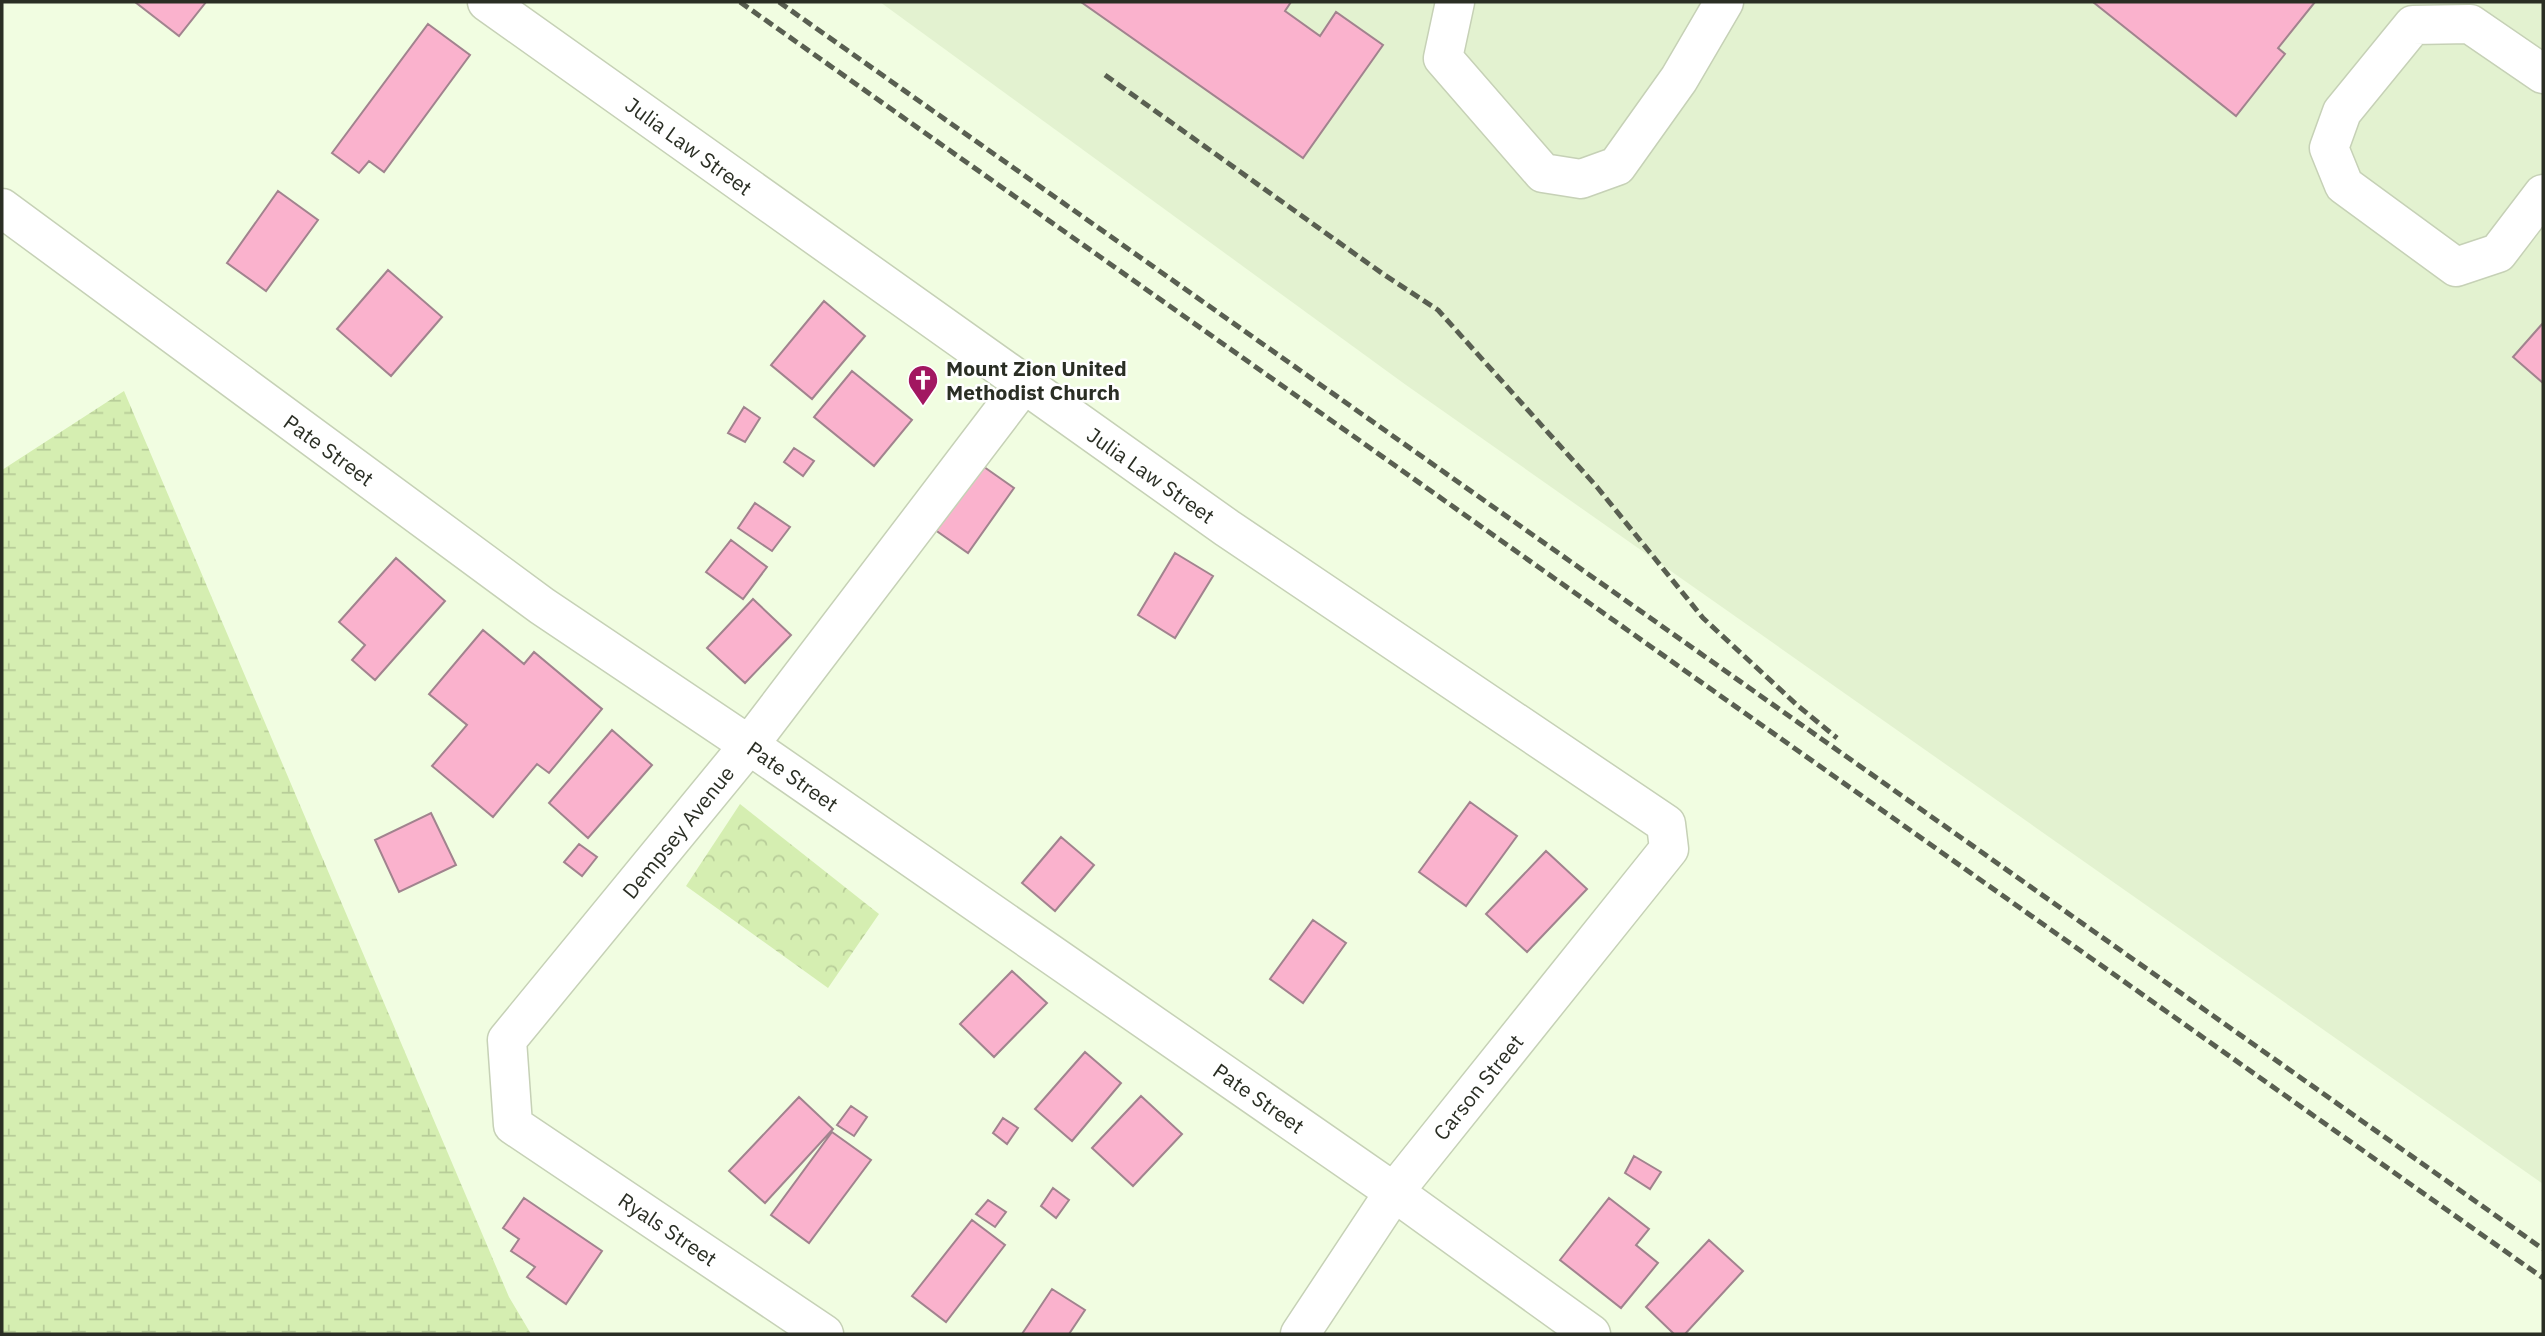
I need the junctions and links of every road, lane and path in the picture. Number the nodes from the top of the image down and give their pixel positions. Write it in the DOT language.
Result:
graph roads {
  1 [pos="487,2"];
  2 [pos="1455,2"];
  3 [pos="1724,2"];
  4 [pos="2543,74"];
  5 [pos="2543,194"];
  6 [pos="2,208"];
  7 [pos="1023,385"];
  8 [pos="749,745"];
  9 [pos="1669,849"];
  10 [pos="513,1125"];
  11 [pos="1394,1192"];
  12 [pos="824,1334"];
  13 [pos="1300,1334"];
  14 [pos="1591,1334"];
  1 -- 7 [label="street, Julia Law Street"];
  2 -- 3 [label="street"];
  4 -- 5 [label="street"];
  6 -- 8 [label="street, Pate Street"];
  7 -- 8 [label="street, Dempsey Avenue"];
  7 -- 9 [label="street, Julia Law Street"];
  8 -- 10 [label="street, Dempsey Avenue"];
  8 -- 11 [label="street, Pate Street"];
  9 -- 11 [label="street, Carson Street"];
  10 -- 12 [label="street, Ryals Street"];
  11 -- 13 [label="street, Carson Street"];
  11 -- 14 [label="street, Pate Street"];
}
